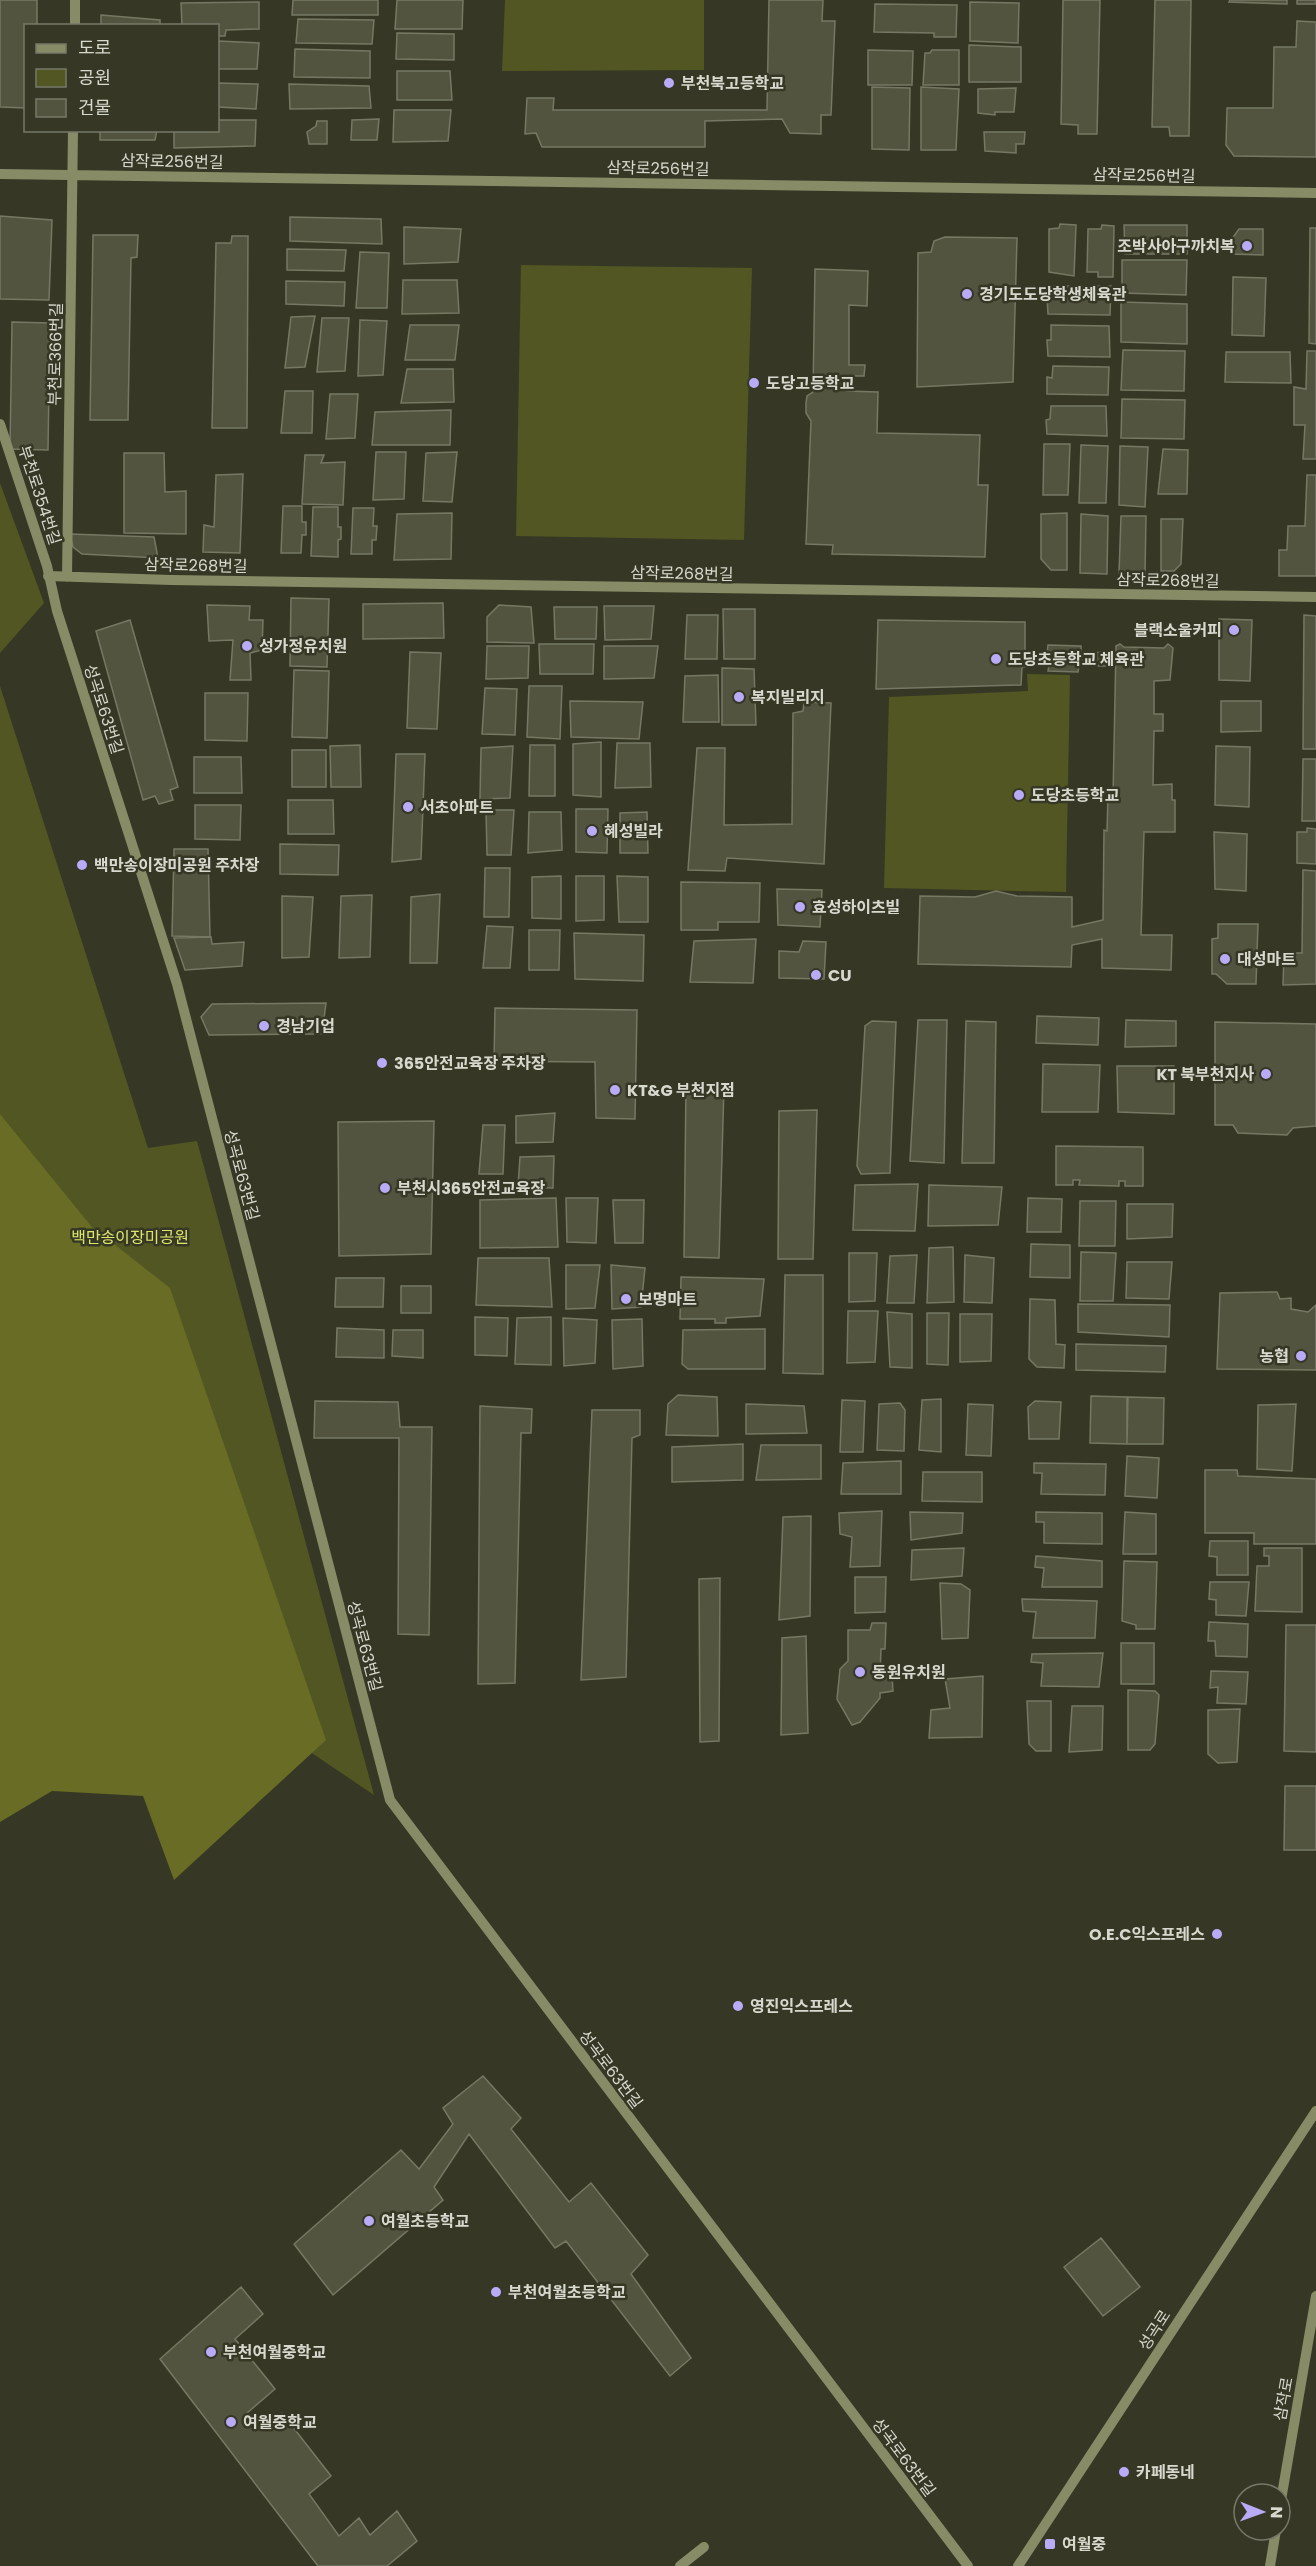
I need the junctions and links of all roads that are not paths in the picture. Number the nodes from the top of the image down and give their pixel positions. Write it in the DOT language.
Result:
graph roads {
  1 [pos="75,0"];
  2 [pos="75,24"];
  3 [pos="73,132"];
  4 [pos="0,174"];
  5 [pos="72,174"];
  6 [pos="1316,193"];
  7 [pos="0,424"];
  8 [pos="48,576"];
  9 [pos="67,577"];
  10 [pos="1316,597"];
  11 [pos="1316,2111"];
  12 [pos="1316,2296"];
  13 [pos="1284,2482"];
  14 [pos="1274,2542"];
  15 [pos="704,2547"];
  16 [pos="680,2566"];
  17 [pos="968,2566"];
  18 [pos="1018,2566"];
  19 [pos="1270,2566"];
  1 -- 2 [label="street"];
  3 -- 5 [label="street, 부천로366번길"];
  4 -- 5 [label="street, 삼작로256번길"];
  5 -- 6 [label="street, 삼작로256번길"];
  5 -- 9 [label="street, 부천로366번길"];
  7 -- 8 [label="street, 부천로354번길"];
  8 -- 9 [label="street, 삼작로268번길"];
  8 -- 17 [label="street, 성곡로63번길"];
  9 -- 10 [label="street, 삼작로268번길"];
  11 -- 18 [label="street, 성곡로"];
  12 -- 13 [label="street, 삼작로"];
  14 -- 19 [label="street"];
  15 -- 16 [label="street"];
}
